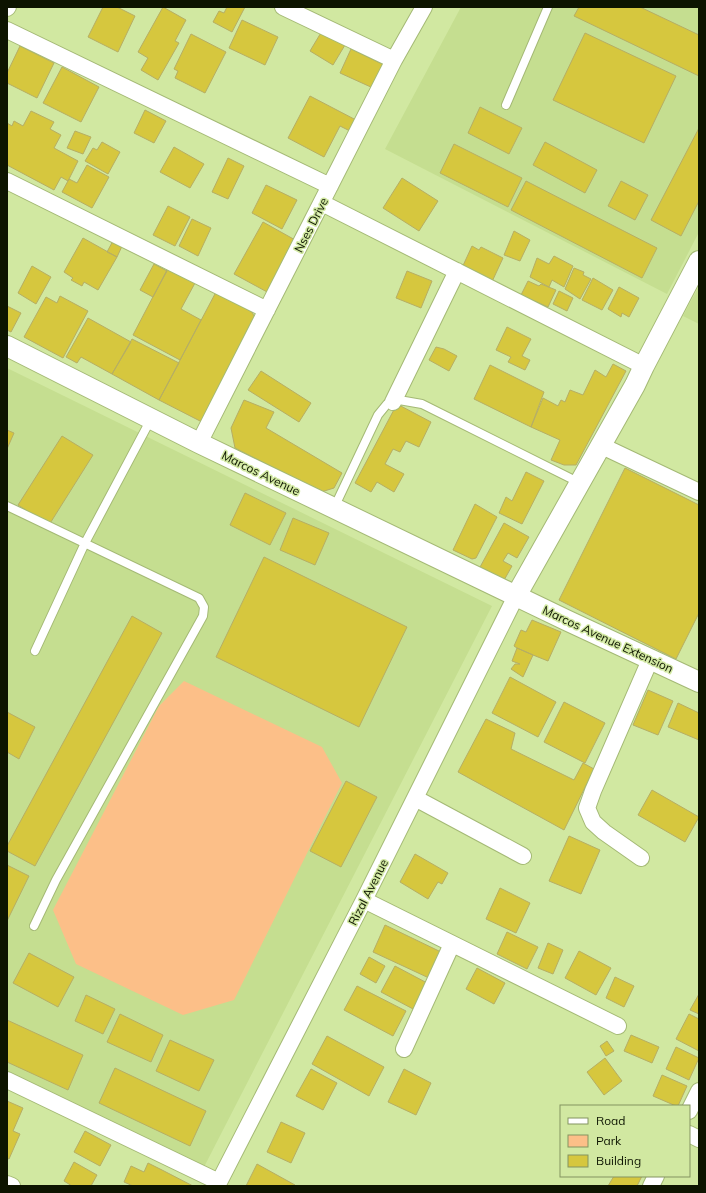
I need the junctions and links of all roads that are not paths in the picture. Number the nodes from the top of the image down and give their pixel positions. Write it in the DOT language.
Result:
graph roads {
  1 [pos="283,7"];
  2 [pos="424,7"];
  3 [pos="548,7"];
  4 [pos="7,30"];
  5 [pos="394,60"];
  6 [pos="506,105"];
  7 [pos="7,181"];
  8 [pos="330,186"];
  9 [pos="322,203"];
  10 [pos="699,260"];
  11 [pos="457,272"];
  12 [pos="267,310"];
  13 [pos="7,346"];
  14 [pos="644,366"];
  15 [pos="393,402"];
  16 [pos="151,419"];
  17 [pos="199,443"];
  18 [pos="602,446"];
  19 [pos="580,483"];
  20 [pos="699,492"];
  21 [pos="7,506"];
  22 [pos="334,508"];
  23 [pos="85,543"];
  24 [pos="516,596"];
  25 [pos="35,651"];
  26 [pos="650,660"];
  27 [pos="699,682"];
  28 [pos="415,798"];
  29 [pos="523,856"];
  30 [pos="641,858"];
  31 [pos="364,900"];
  32 [pos="34,926"];
  33 [pos="452,944"];
  34 [pos="618,1026"];
  35 [pos="404,1049"];
  36 [pos="7,1080"];
  37 [pos="699,1091"];
  38 [pos="690,1109"];
  39 [pos="690,1134"];
  40 [pos="699,1139"];
  41 [pos="656,1177"];
  42 [pos="7,1184"];
  43 [pos="218,1184"];
  44 [pos="12,1186"];
  45 [pos="651,1186"];
  1 -- 5 [label="street"];
  2 -- 5 [label="street, Nses Drive"];
  3 -- 6 [label="lane"];
  4 -- 8 [label="street"];
  5 -- 8 [label="street, Nses Drive"];
  7 -- 12 [label="street"];
  8 -- 9 [label="street, Nses Drive"];
  9 -- 11 [label="street"];
  9 -- 12 [label="street, Nses Drive"];
  10 -- 14 [label="street"];
  11 -- 14 [label="street"];
  11 -- 15 [label="street"];
  12 -- 17 [label="street, Nses Drive"];
  13 -- 16 [label="street, Marcos Avenue"];
  14 -- 18 [label="street"];
  15 -- 19 [label="lane"];
  15 -- 22 [label="lane"];
  16 -- 17 [label="street, Marcos Avenue"];
  16 -- 23 [label="lane"];
  17 -- 22 [label="street, Marcos Avenue"];
  18 -- 19 [label="street"];
  18 -- 20 [label="street"];
  19 -- 24 [label="street"];
  21 -- 23 [label="lane"];
  22 -- 24 [label="street, Marcos Avenue"];
  23 -- 25 [label="lane"];
  23 -- 32 [label="lane"];
  24 -- 26 [label="street, Marcos Avenue Extension"];
  24 -- 28 [label="street, Rizal Avenue"];
  26 -- 27 [label="street, Marcos Avenue Extension"];
  26 -- 30 [label="street"];
  28 -- 29 [label="street"];
  28 -- 31 [label="street, Rizal Avenue"];
  31 -- 33 [label="street"];
  31 -- 43 [label="street, Rizal Avenue"];
  33 -- 34 [label="street"];
  33 -- 35 [label="street"];
  36 -- 43 [label="street"];
  37 -- 38 [label="street"];
  39 -- 40 [label="street"];
  41 -- 45 [label="street"];
  42 -- 44 [label="street"];
}
